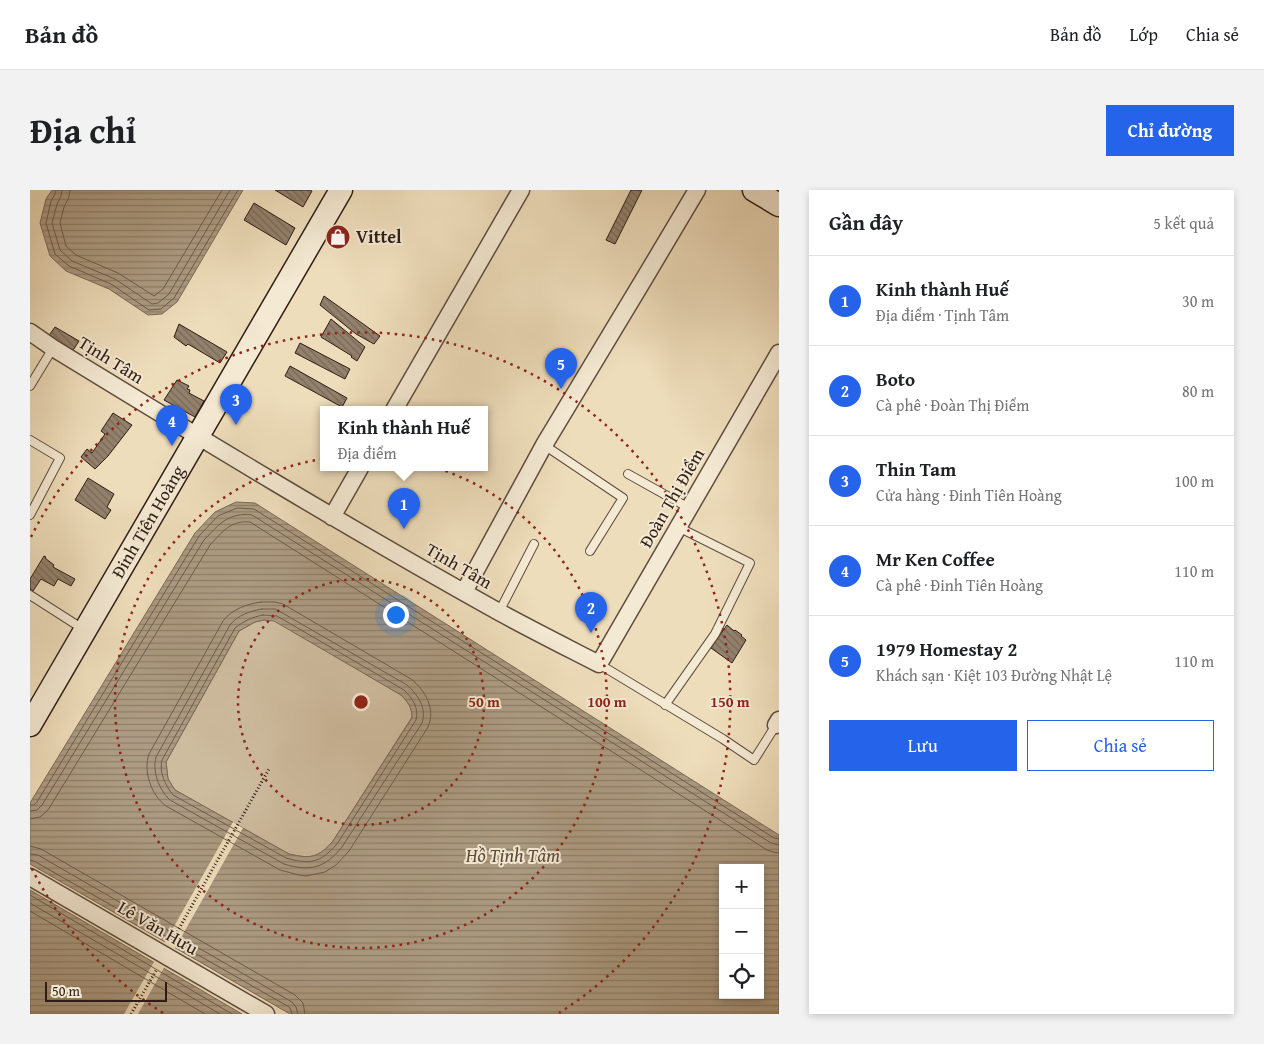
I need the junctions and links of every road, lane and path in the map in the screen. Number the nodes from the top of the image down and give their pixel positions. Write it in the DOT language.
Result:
graph roads {
  1 [pos="341,190"];
  2 [pos="521,190"];
  3 [pos="696,190"];
  4 [pos="754,190"];
  5 [pos="779,205"];
  6 [pos="30,332"];
  7 [pos="53,348"];
  8 [pos="779,352"];
  9 [pos="30,386"];
  10 [pos="396,406"];
  11 [pos="197,437"];
  12 [pos="30,440"];
  13 [pos="544,445"];
  14 [pos="358,471"];
  15 [pos="628,474"];
  16 [pos="689,508"];
  17 [pos="30,514"];
  18 [pos="332,517"];
  19 [pos="678,527"];
  20 [pos="534,544"];
  21 [pos="590,551"];
  22 [pos="464,592"];
  23 [pos="30,595"];
  24 [pos="499,612"];
  25 [pos="85,631"];
  26 [pos="599,664"];
  27 [pos="665,705"];
  28 [pos="778,724"];
  29 [pos="30,725"];
  30 [pos="269,769"];
  31 [pos="30,877"];
  32 [pos="173,939"];
  33 [pos="145,990"];
  34 [pos="132,1014"];
  35 [pos="266,1014"];
  1 -- 11 [label="main road, Đinh Tiên Hoàng"];
  2 -- 10 [label="street"];
  3 -- 13 [label="street"];
  4 -- 5 [label="main road"];
  6 -- 7 [label="street, Tịnh Tâm"];
  7 -- 9 [label="lane"];
  7 -- 11 [label="street, Tịnh Tâm"];
  8 -- 16 [label="street, Đoàn Thị Điểm"];
  11 -- 18 [label="street, Tịnh Tâm"];
  11 -- 25 [label="main road, Đinh Tiên Hoàng"];
  12 -- 17 [label="lane"];
  13 -- 21 [label="lane"];
  13 -- 22 [label="street"];
  14 -- 18 [label="street"];
  15 -- 16 [label="lane"];
  16 -- 19 [label="street, Đoàn Thị Điểm"];
  18 -- 22 [label="street, Tịnh Tâm"];
  19 -- 26 [label="street, Đoàn Thị Điểm"];
  19 -- 27 [label="lane"];
  20 -- 24 [label="lane"];
  22 -- 24 [label="street, Tịnh Tâm"];
  23 -- 25 [label="lane"];
  24 -- 26 [label="street, Tịnh Tâm"];
  25 -- 29 [label="main road, Đinh Tiên Hoàng"];
  26 -- 27 [label="lane, Tịnh Tâm"];
  27 -- 28 [label="lane, Tịnh Tâm"];
  30 -- 32 [label="path"];
  31 -- 35 [label="street, Lê Văn Hưu"];
  33 -- 34 [label="path"];
}
